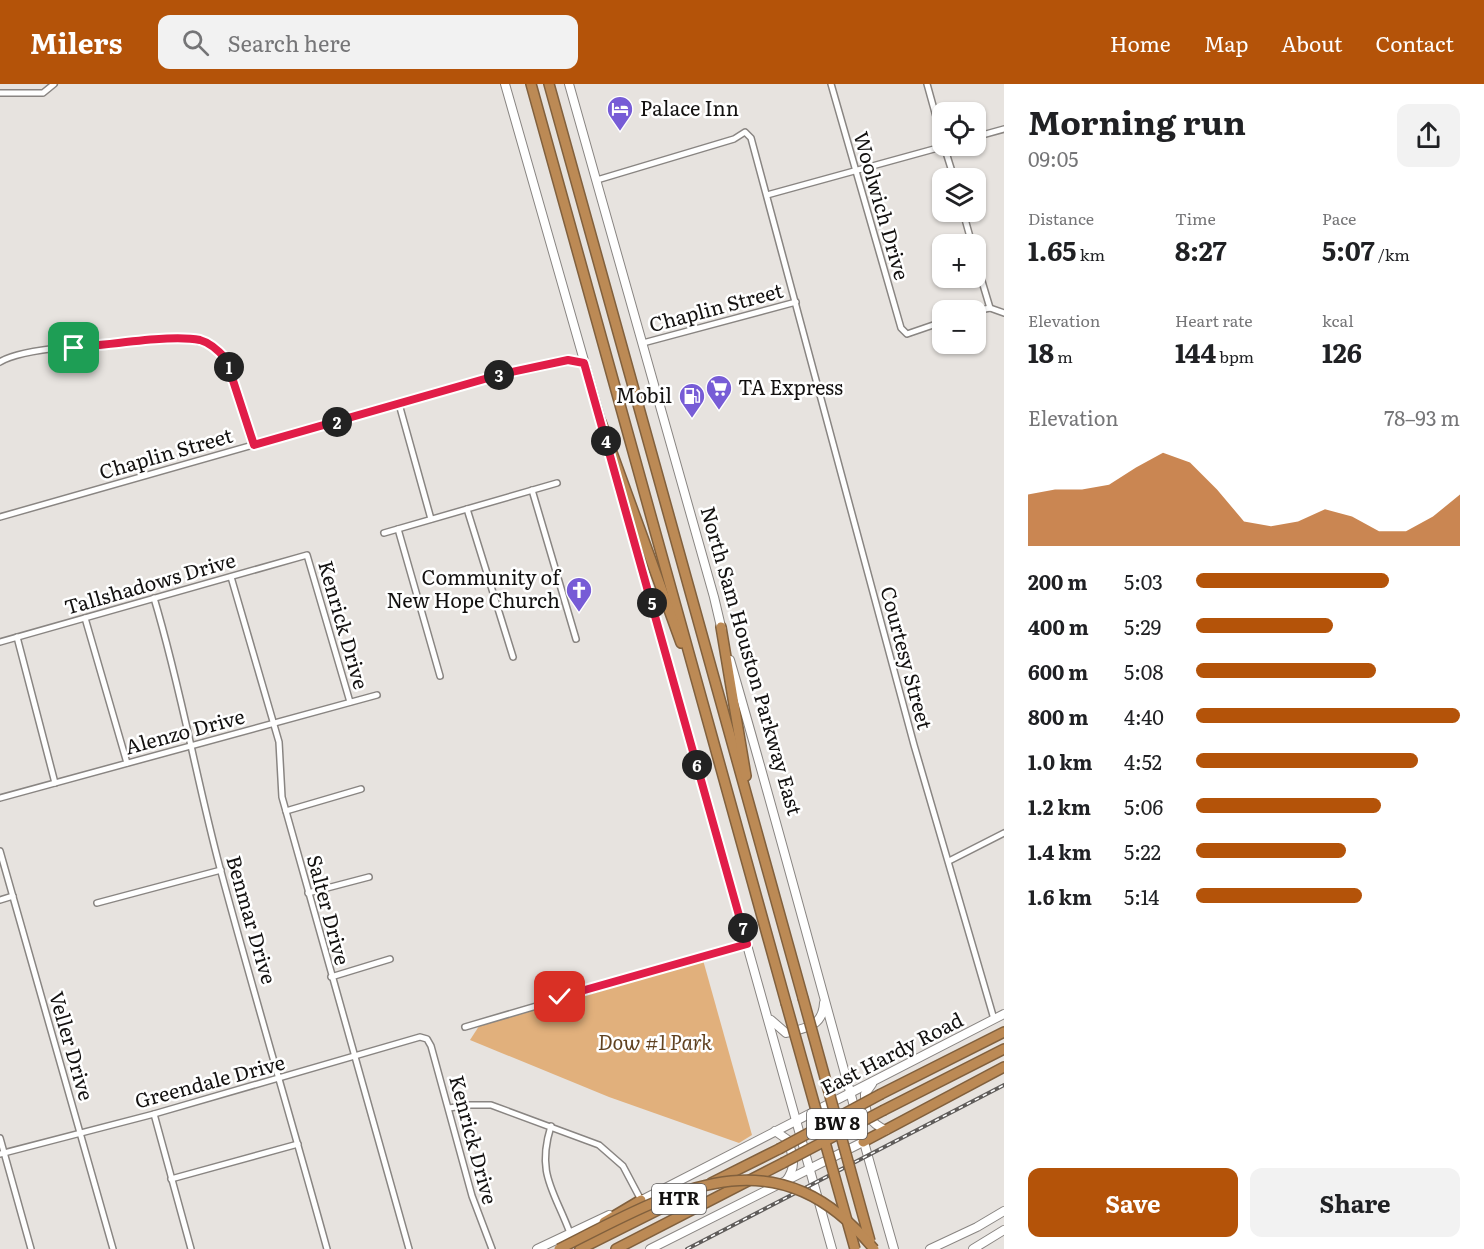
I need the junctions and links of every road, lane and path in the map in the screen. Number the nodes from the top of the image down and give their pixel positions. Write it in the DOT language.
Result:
graph roads {
  1 [pos="54,84"];
  2 [pos="505,84"];
  3 [pos="531,84"];
  4 [pos="549,84"];
  5 [pos="569,84"];
  6 [pos="831,84"];
  7 [pos="927,84"];
  8 [pos="0,93"];
  9 [pos="932,102"];
  10 [pos="1004,129"];
  11 [pos="986,134"];
  12 [pos="932,149"];
  13 [pos="855,171"];
  14 [pos="597,180"];
  15 [pos="767,195"];
  16 [pos="984,288"];
  17 [pos="796,302"];
  18 [pos="990,308"];
  19 [pos="986,309"];
  20 [pos="1004,313"];
  21 [pos="932,325"];
  22 [pos="643,343"];
  23 [pos="0,362"];
  24 [pos="584,363"];
  25 [pos="399,404"];
  26 [pos="601,422"];
  27 [pos="254,445"];
  28 [pos="557,483"];
  29 [pos="532,490"];
  30 [pos="467,509"];
  31 [pos="0,517"];
  32 [pos="431,519"];
  33 [pos="398,529"];
  34 [pos="384,533"];
  35 [pos="308,555"];
  36 [pos="231,577"];
  37 [pos="154,598"];
  38 [pos="85,618"];
  39 [pos="721,627"];
  40 [pos="17,637"];
  41 [pos="576,639"];
  42 [pos="0,642"];
  43 [pos="513,657"];
  44 [pos="440,676"];
  45 [pos="377,695"];
  46 [pos="350,702"];
  47 [pos="274,725"];
  48 [pos="191,745"];
  49 [pos="127,763"];
  50 [pos="56,783"];
  51 [pos="361,789"];
  52 [pos="0,798"];
  53 [pos="749,805"];
  54 [pos="733,808"];
  55 [pos="286,811"];
  56 [pos="1004,833"];
  57 [pos="0,851"];
  58 [pos="949,861"];
  59 [pos="221,870"];
  60 [pos="369,877"];
  61 [pos="308,893"];
  62 [pos="13,896"];
  63 [pos="0,900"];
  64 [pos="97,903"];
  65 [pos="747,944"];
  66 [pos="390,959"];
  67 [pos="331,977"];
  68 [pos="825,997"];
  69 [pos="764,1005"];
  70 [pos="1004,1014"];
  71 [pos="994,1020"];
  72 [pos="465,1027"];
  73 [pos="1004,1032"];
  74 [pos="427,1039"];
  75 [pos="1004,1049"];
  76 [pos="355,1057"];
  77 [pos="1004,1067"];
  78 [pos="281,1078"];
  79 [pos="872,1082"];
  80 [pos="850,1094"];
  81 [pos="449,1108"];
  82 [pos="154,1114"];
  83 [pos="796,1121"];
  84 [pos="551,1126"];
  85 [pos="886,1130"];
  86 [pos="775,1131"];
  87 [pos="80,1132"];
  88 [pos="0,1138"];
  89 [pos="863,1142"];
  90 [pos="298,1144"];
  91 [pos="2,1153"];
  92 [pos="809,1170"];
  93 [pos="171,1179"];
  94 [pos="785,1182"];
  95 [pos="641,1200"];
  96 [pos="1004,1211"];
  97 [pos="1004,1230"];
  98 [pos="570,1233"];
  99 [pos="31,1249"];
  100 [pos="113,1249"];
  101 [pos="191,1249"];
  102 [pos="327,1249"];
  103 [pos="409,1249"];
  104 [pos="492,1249"];
  105 [pos="537,1249"];
  106 [pos="560,1249"];
  107 [pos="580,1249"];
  108 [pos="616,1249"];
  109 [pos="650,1249"];
  110 [pos="832,1249"];
  111 [pos="855,1249"];
  112 [pos="873,1249"];
  113 [pos="894,1249"];
  114 [pos="930,1249"];
  115 [pos="973,1249"];
  1 -- 8 [label="street"];
  2 -- 24 [label="main road"];
  3 -- 54 [label="highway, BW 8"];
  4 -- 53 [label="highway, North Sam Houston Parkway East / BW 8"];
  5 -- 14 [label="main road, North Sam Houston Parkway East"];
  6 -- 13 [label="street, Woolwich Drive"];
  7 -- 9 [label="street"];
  10 -- 11 [label="street"];
  12 -- 13 [label="street"];
  13 -- 15 [label="street"];
  13 -- 21 [label="street, Woolwich Drive"];
  14 -- 15 [label="street, Courtesy Street"];
  14 -- 22 [label="main road, North Sam Houston Parkway East"];
  15 -- 17 [label="street, Courtesy Street"];
  16 -- 18 [label="street"];
  17 -- 22 [label="street, Chaplin Street"];
  17 -- 58 [label="street, Courtesy Street"];
  18 -- 19 [label="street"];
  18 -- 20 [label="street"];
  22 -- 39 [label="main road, North Sam Houston Parkway East"];
  23 -- 27 [label="street"];
  24 -- 25 [label="street, Chaplin Street"];
  24 -- 26 [label="main road"];
  25 -- 27 [label="street, Chaplin Street"];
  25 -- 32 [label="street"];
  26 -- 54 [label="highway"];
  26 -- 65 [label="main road"];
  27 -- 31 [label="street, Chaplin Street"];
  28 -- 29 [label="street"];
  29 -- 30 [label="street"];
  29 -- 41 [label="street"];
  30 -- 32 [label="street"];
  30 -- 43 [label="street"];
  32 -- 33 [label="street"];
  33 -- 34 [label="street"];
  33 -- 44 [label="street"];
  35 -- 36 [label="street, Tallshadows Drive"];
  35 -- 46 [label="street, Kenrick Drive"];
  36 -- 37 [label="street, Tallshadows Drive"];
  36 -- 47 [label="street, Salter Drive"];
  37 -- 38 [label="street, Tallshadows Drive"];
  37 -- 48 [label="street, Benmar Drive"];
  38 -- 40 [label="street, Tallshadows Drive"];
  38 -- 49 [label="street"];
  39 -- 53 [label="highway"];
  39 -- 68 [label="main road, North Sam Houston Parkway East"];
  40 -- 42 [label="street, Tallshadows Drive"];
  40 -- 50 [label="street"];
  45 -- 46 [label="street, Alenzo Drive"];
  46 -- 47 [label="street, Alenzo Drive"];
  47 -- 48 [label="street, Alenzo Drive"];
  47 -- 55 [label="street, Salter Drive"];
  48 -- 49 [label="street, Alenzo Drive"];
  48 -- 59 [label="street, Benmar Drive"];
  49 -- 50 [label="street, Alenzo Drive"];
  50 -- 52 [label="street, Alenzo Drive"];
  51 -- 55 [label="street"];
  53 -- 112 [label="highway, North Sam Houston Parkway East / BW 8, bridge"];
  54 -- 111 [label="highway, BW 8, bridge"];
  55 -- 61 [label="street, Salter Drive"];
  56 -- 58 [label="street"];
  57 -- 62 [label="street, Veller Drive"];
  58 -- 71 [label="street, Courtesy Street"];
  59 -- 64 [label="street"];
  59 -- 78 [label="street, Benmar Drive"];
  60 -- 61 [label="street"];
  61 -- 67 [label="street, Salter Drive"];
  62 -- 63 [label="street"];
  62 -- 87 [label="street, Veller Drive"];
  65 -- 69 [label="main road"];
  65 -- 72 [label="street"];
  66 -- 67 [label="street"];
  67 -- 76 [label="street, Salter Drive"];
  68 -- 69 [label="main road"];
  68 -- 80 [label="main road, North Sam Houston Parkway East"];
  69 -- 83 [label="main road"];
  70 -- 71 [label="main road, East Hardy Road"];
  71 -- 79 [label="main road, East Hardy Road"];
  73 -- 107 [label="highway, HTR, bridge"];
  74 -- 76 [label="street, Greendale Drive"];
  74 -- 81 [label="street, Kenrick Drive"];
  75 -- 108 [label="highway, HTR, bridge"];
  76 -- 78 [label="street, Greendale Drive"];
  76 -- 103 [label="street, Salter Drive"];
  77 -- 85 [label="highway"];
  78 -- 82 [label="street, Greendale Drive"];
  78 -- 90 [label="street, Benmar Drive"];
  79 -- 80 [label="main road, East Hardy Road"];
  79 -- 85 [label="main road"];
  80 -- 83 [label="main road, East Hardy Road"];
  80 -- 89 [label="main road, North Sam Houston Parkway East"];
  81 -- 84 [label="street"];
  81 -- 104 [label="street, Kenrick Drive"];
  82 -- 87 [label="street, Greendale Drive"];
  82 -- 93 [label="street"];
  83 -- 86 [label="main road, East Hardy Road"];
  83 -- 92 [label="main road"];
  84 -- 95 [label="street"];
  84 -- 98 [label="street"];
  85 -- 89 [label="highway"];
  86 -- 94 [label="main road"];
  86 -- 95 [label="main road, East Hardy Road"];
  87 -- 91 [label="street, Greendale Drive"];
  87 -- 100 [label="street, Veller Drive"];
  88 -- 91 [label="street"];
  89 -- 92 [label="main road"];
  89 -- 113 [label="main road, North Sam Houston Parkway East"];
  90 -- 93 [label="street"];
  90 -- 102 [label="street, Benmar Drive"];
  91 -- 99 [label="street"];
  92 -- 94 [label="main road"];
  92 -- 110 [label="main road"];
  93 -- 101 [label="street"];
  94 -- 109 [label="main road"];
  95 -- 98 [label="main road, East Hardy Road"];
  95 -- 106 [label="highway"];
  96 -- 114 [label="main road"];
  97 -- 115 [label="main road"];
  98 -- 105 [label="main road, East Hardy Road"];
  106 -- 112 [label="highway, bridge"];
}
